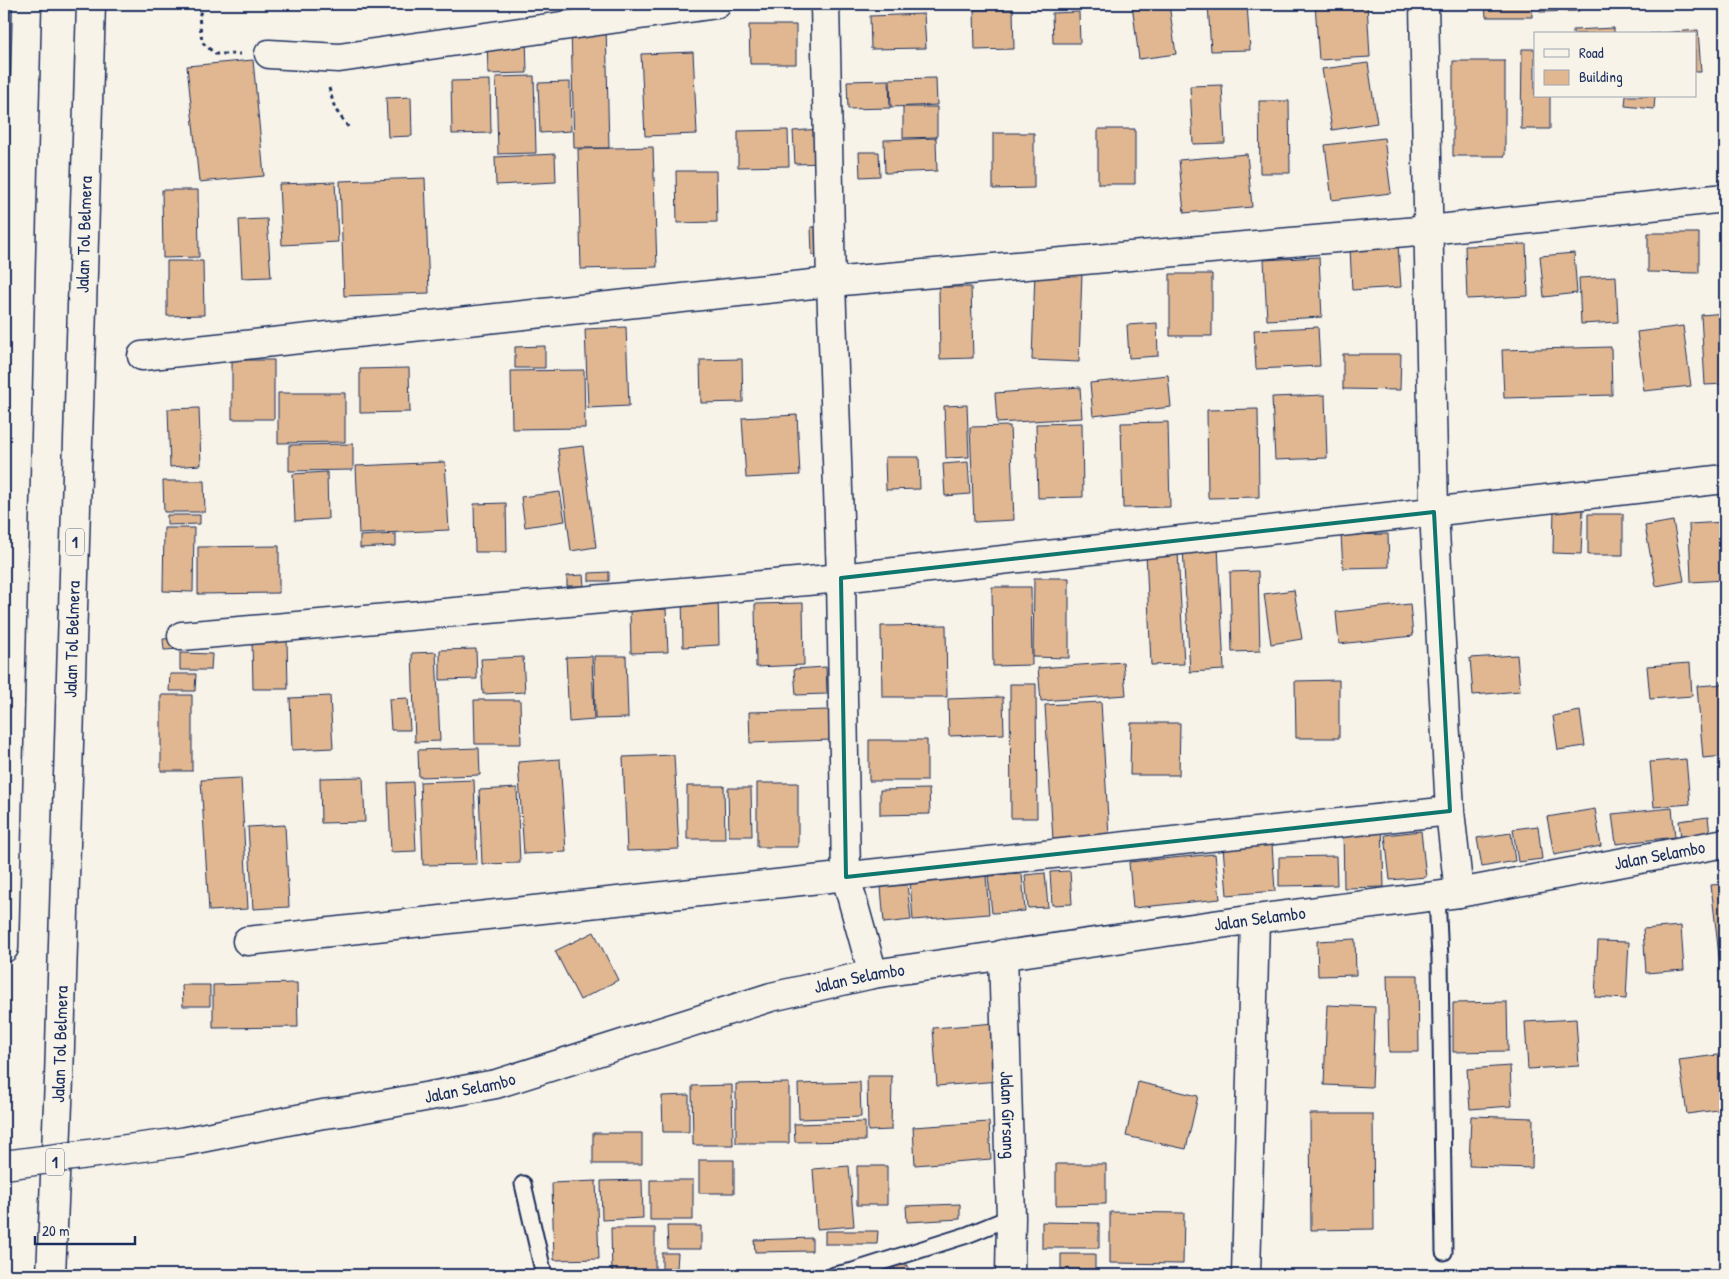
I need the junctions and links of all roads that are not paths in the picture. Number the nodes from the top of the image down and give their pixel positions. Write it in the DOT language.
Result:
graph roads {
  1 [pos="28,4"];
  2 [pos="91,4"];
  3 [pos="716,4"];
  4 [pos="825,4"];
  5 [pos="1424,4"];
  6 [pos="269,54"];
  7 [pos="1725,198"];
  8 [pos="1428,230"];
  9 [pos="831,282"];
  10 [pos="142,356"];
  11 [pos="1725,479"];
  12 [pos="1434,512"];
  13 [pos="841,578"];
  14 [pos="182,636"];
  15 [pos="1450,811"];
  16 [pos="1725,843"];
  17 [pos="846,877"];
  18 [pos="1448,894"];
  19 [pos="1255,919"];
  20 [pos="247,941"];
  21 [pos="4,948"];
  22 [pos="1004,954"];
  23 [pos="873,974"];
  24 [pos="4,1165"];
  25 [pos="523,1184"];
  26 [pos="1011,1218"];
  27 [pos="1444,1252"];
  28 [pos="51,1275"];
  29 [pos="544,1275"];
  30 [pos="834,1275"];
  31 [pos="1010,1275"];
  32 [pos="1246,1275"];
  1 -- 21 [label="main road"];
  2 -- 28 [label="main road, Jalan Tol Belmera / 1"];
  3 -- 6 [label="main road"];
  4 -- 9 [label="main road"];
  5 -- 8 [label="main road"];
  7 -- 8 [label="main road"];
  8 -- 9 [label="main road"];
  8 -- 12 [label="main road"];
  9 -- 10 [label="main road"];
  9 -- 13 [label="main road"];
  11 -- 12 [label="main road"];
  12 -- 13 [label="main road"];
  12 -- 15 [label="main road"];
  13 -- 14 [label="main road"];
  13 -- 17 [label="main road"];
  15 -- 17 [label="main road"];
  15 -- 18 [label="main road"];
  16 -- 18 [label="main road, Jalan Selambo"];
  17 -- 20 [label="main road"];
  17 -- 23 [label="main road"];
  18 -- 19 [label="main road, Jalan Selambo"];
  18 -- 27 [label="lane"];
  19 -- 22 [label="main road, Jalan Selambo"];
  19 -- 32 [label="main road"];
  22 -- 23 [label="main road, Jalan Selambo"];
  22 -- 26 [label="main road, Jalan Girsang"];
  23 -- 24 [label="main road, Jalan Selambo, bridge"];
  25 -- 29 [label="lane"];
  26 -- 30 [label="lane"];
  26 -- 31 [label="main road, Jalan Girsang"];
}
